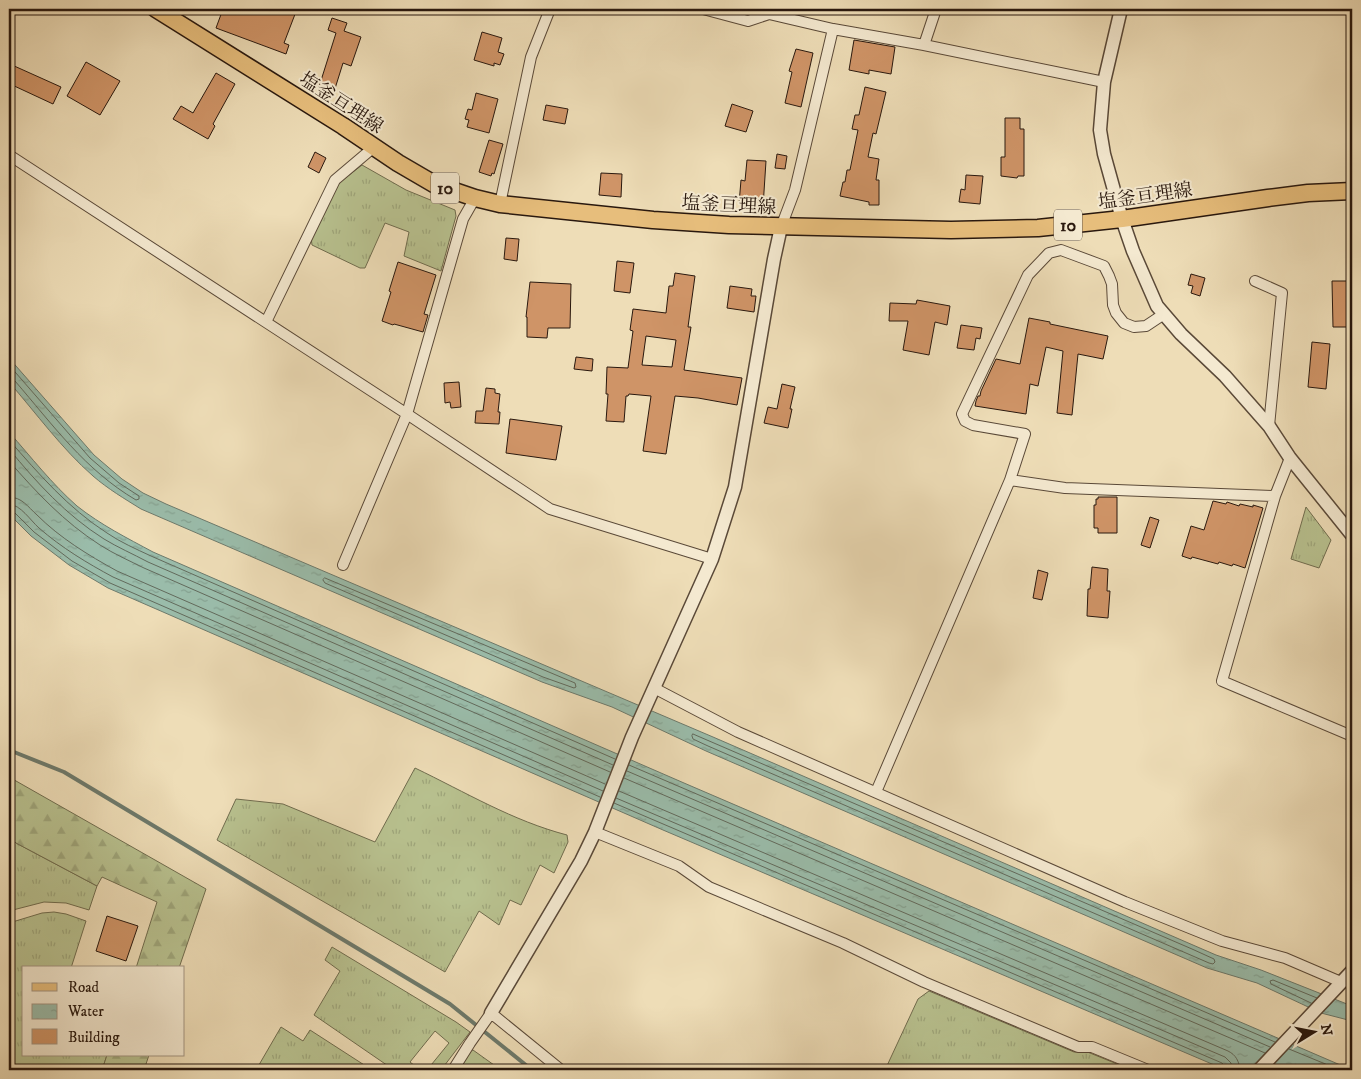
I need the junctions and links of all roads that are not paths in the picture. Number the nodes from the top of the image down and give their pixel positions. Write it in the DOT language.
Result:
graph roads {
  1 [pos="159,9"];
  2 [pos="550,9"];
  3 [pos="703,9"];
  4 [pos="936,9"];
  5 [pos="1121,9"];
  6 [pos="769,11"];
  7 [pos="833,29"];
  8 [pos="924,45"];
  9 [pos="1104,82"];
  10 [pos="374,147"];
  11 [pos="9,155"];
  12 [pos="1352,191"];
  13 [pos="475,198"];
  14 [pos="500,204"];
  15 [pos="1122,219"];
  16 [pos="781,227"];
  17 [pos="1255,281"];
  18 [pos="1164,314"];
  19 [pos="266,322"];
  20 [pos="407,414"];
  21 [pos="1269,426"];
  22 [pos="1290,458"];
  23 [pos="1010,480"];
  24 [pos="1275,496"];
  25 [pos="1352,536"];
  26 [pos="712,559"];
  27 [pos="343,565"];
  28 [pos="653,690"];
  29 [pos="1352,736"];
  30 [pos="876,792"];
  31 [pos="595,832"];
  32 [pos="1352,971"];
  33 [pos="1339,985"];
  34 [pos="489,1016"];
  35 [pos="453,1070"];
  36 [pos="562,1070"];
  37 [pos="1148,1070"];
  38 [pos="1259,1070"];
  1 -- 10 [label="main road, 塩釜亘理線 / 10"];
  2 -- 14 [label="street"];
  3 -- 6 [label="street"];
  4 -- 8 [label="street"];
  5 -- 9 [label="street"];
  6 -- 7 [label="street"];
  7 -- 8 [label="street"];
  7 -- 16 [label="street"];
  8 -- 9 [label="street"];
  9 -- 15 [label="street"];
  10 -- 13 [label="main road, 塩釜亘理線 / 10"];
  10 -- 19 [label="street"];
  11 -- 19 [label="street"];
  12 -- 15 [label="main road, 塩釜亘理線 / 10"];
  13 -- 14 [label="main road, 塩釜亘理線 / 10"];
  13 -- 20 [label="street"];
  14 -- 16 [label="main road, 塩釜亘理線 / 10"];
  15 -- 16 [label="main road, 塩釜亘理線 / 10"];
  15 -- 18 [label="street"];
  16 -- 26 [label="street"];
  17 -- 21 [label="street"];
  18 -- 21 [label="street"];
  18 -- 23 [label="street"];
  19 -- 20 [label="street"];
  20 -- 26 [label="street"];
  20 -- 27 [label="street"];
  21 -- 22 [label="street"];
  22 -- 24 [label="street"];
  22 -- 25 [label="street"];
  23 -- 24 [label="street"];
  23 -- 30 [label="street"];
  24 -- 29 [label="street"];
  26 -- 28 [label="street"];
  28 -- 30 [label="street"];
  28 -- 31 [label="street"];
  30 -- 33 [label="street"];
  31 -- 34 [label="street"];
  31 -- 37 [label="street"];
  32 -- 33 [label="street"];
  33 -- 38 [label="street"];
  34 -- 35 [label="street"];
  34 -- 36 [label="street"];
}
